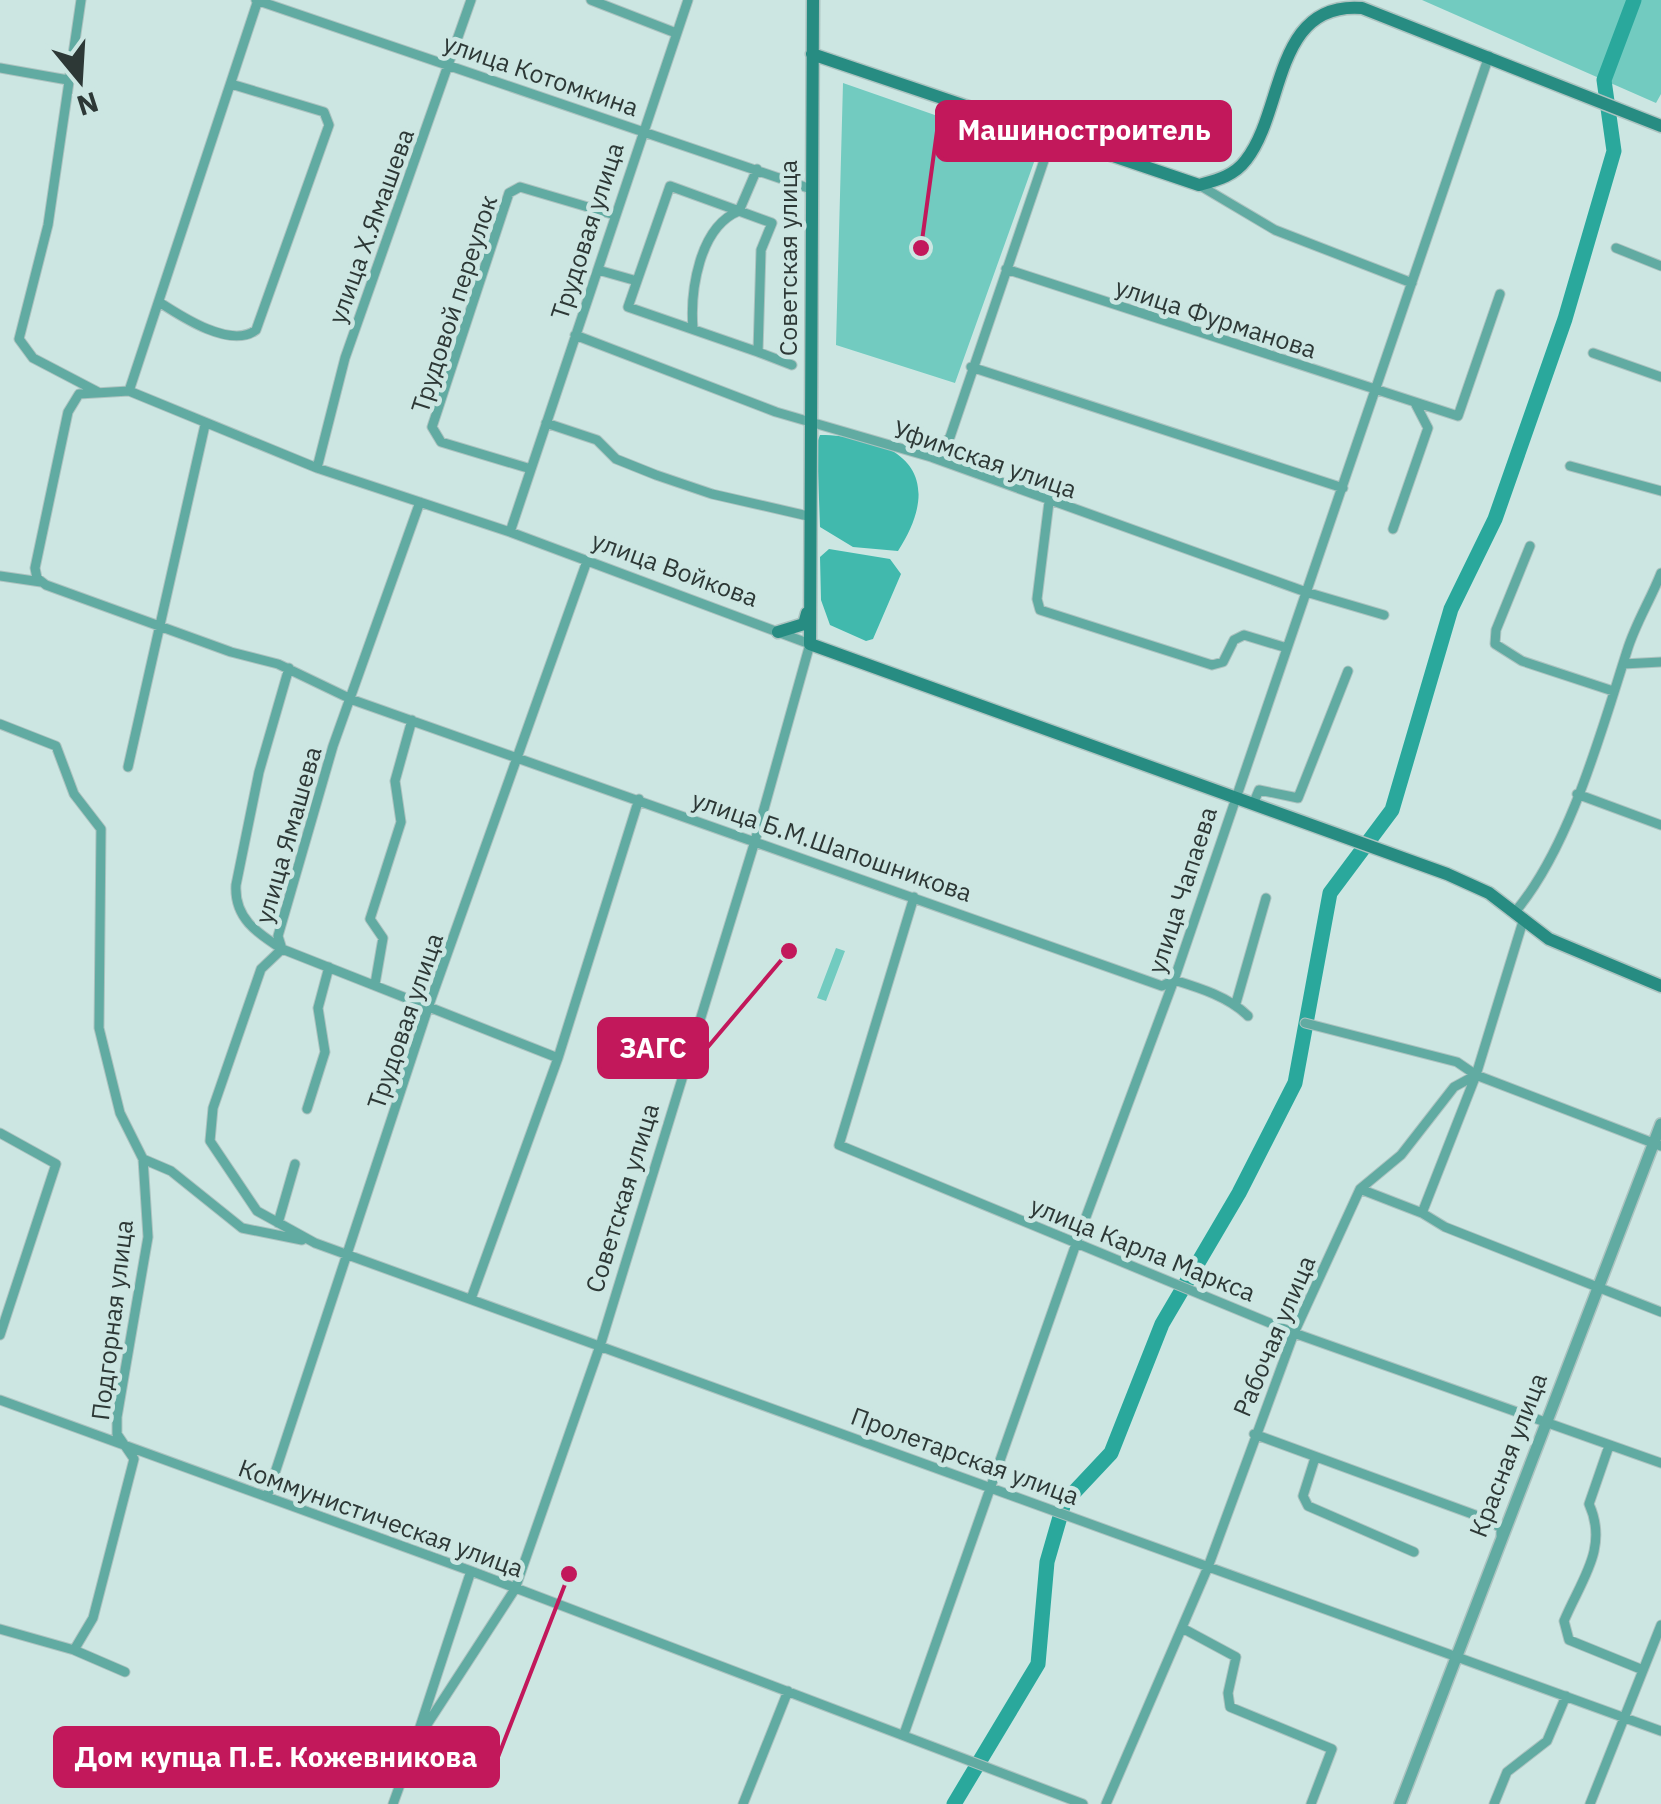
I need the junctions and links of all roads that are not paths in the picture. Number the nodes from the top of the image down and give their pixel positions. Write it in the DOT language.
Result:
graph roads {
  1 [pos="81,0"];
  2 [pos="258,0"];
  3 [pos="471,0"];
  4 [pos="591,0"];
  5 [pos="688,0"];
  6 [pos="813,0"];
  7 [pos="676,33"];
  8 [pos="812,54"];
  9 [pos="1490,56"];
  10 [pos="450,63"];
  11 [pos="0,68"];
  12 [pos="68,80"];
  13 [pos="232,84"];
  14 [pos="1661,126"];
  15 [pos="640,131"];
  16 [pos="1053,134"];
  17 [pos="757,169"];
  18 [pos="1199,184"];
  19 [pos="811,188"];
  20 [pos="739,211"];
  21 [pos="614,215"];
  22 [pos="1616,248"];
  23 [pos="1661,266"];
  24 [pos="598,270"];
  25 [pos="1006,270"];
  26 [pos="637,281"];
  27 [pos="1412,283"];
  28 [pos="1500,294"];
  29 [pos="159,302"];
  30 [pos="692,330"];
  31 [pos="576,334"];
  32 [pos="758,352"];
  33 [pos="1593,354"];
  34 [pos="792,365"];
  35 [pos="972,367"];
  36 [pos="1661,378"];
  37 [pos="129,391"];
  38 [pos="1377,392"];
  39 [pos="100,393"];
  40 [pos="1415,404"];
  41 [pos="546,423"];
  42 [pos="810,423"];
  43 [pos="205,425"];
  44 [pos="931,457"];
  45 [pos="1570,466"];
  46 [pos="317,468"];
  47 [pos="531,469"];
  48 [pos="1343,488"];
  49 [pos="1661,491"];
  50 [pos="420,502"];
  51 [pos="1049,502"];
  52 [pos="808,516"];
  53 [pos="1393,528"];
  54 [pos="510,532"];
  55 [pos="1530,546"];
  56 [pos="587,560"];
  57 [pos="1661,573"];
  58 [pos="0,576"];
  59 [pos="41,582"];
  60 [pos="1306,592"];
  61 [pos="809,606"];
  62 [pos="1384,615"];
  63 [pos="158,626"];
  64 [pos="778,632"];
  65 [pos="810,644"];
  66 [pos="1287,648"];
  67 [pos="844,656"];
  68 [pos="1661,662"];
  69 [pos="1623,664"];
  70 [pos="289,668"];
  71 [pos="1348,671"];
  72 [pos="1613,692"];
  73 [pos="354,700"];
  74 [pos="412,720"];
  75 [pos="0,724"];
  76 [pos="519,756"];
  77 [pos="128,767"];
  78 [pos="1577,794"];
  79 [pos="1235,795"];
  80 [pos="639,800"];
  81 [pos="1254,802"];
  82 [pos="1661,825"];
  83 [pos="755,840"];
  84 [pos="914,897"];
  85 [pos="1266,898"];
  86 [pos="1519,915"];
  87 [pos="282,949"];
  88 [pos="330,967"];
  89 [pos="1174,980"];
  90 [pos="376,984"];
  91 [pos="1661,986"];
  92 [pos="1236,1003"];
  93 [pos="430,1005"];
  94 [pos="1248,1016"];
  95 [pos="1306,1023"];
  96 [pos="558,1058"];
  97 [pos="1476,1075"];
  98 [pos="307,1109"];
  99 [pos="1661,1124"];
  100 [pos="0,1133"];
  101 [pos="1657,1145"];
  102 [pos="142,1159"];
  103 [pos="295,1164"];
  104 [pos="1360,1189"];
  105 [pos="1422,1213"];
  106 [pos="278,1223"];
  107 [pos="1076,1241"];
  108 [pos="316,1243"];
  109 [pos="349,1254"];
  110 [pos="1597,1288"];
  111 [pos="472,1296"];
  112 [pos="1661,1312"];
  113 [pos="1294,1333"];
  114 [pos="0,1335"];
  115 [pos="601,1344"];
  116 [pos="0,1400"];
  117 [pos="1543,1424"];
  118 [pos="1254,1434"];
  119 [pos="126,1446"];
  120 [pos="1609,1446"];
  121 [pos="1315,1458"];
  122 [pos="1661,1462"];
  123 [pos="990,1486"];
  124 [pos="267,1498"];
  125 [pos="1502,1535"];
  126 [pos="1414,1552"];
  127 [pos="1208,1567"];
  128 [pos="472,1571"];
  129 [pos="515,1588"];
  130 [pos="1661,1625"];
  131 [pos="1184,1629"];
  132 [pos="0,1630"];
  133 [pos="74,1650"];
  134 [pos="1455,1660"];
  135 [pos="1643,1670"];
  136 [pos="125,1672"];
  137 [pos="788,1691"];
  138 [pos="1566,1696"];
  139 [pos="1624,1716"];
  140 [pos="1661,1731"];
  141 [pos="904,1734"];
  142 [pos="415,1742"];
  143 [pos="394,1804"];
  144 [pos="743,1804"];
  145 [pos="1083,1804"];
  146 [pos="1106,1804"];
  147 [pos="1311,1804"];
  148 [pos="1400,1804"];
  149 [pos="1494,1804"];
  150 [pos="1590,1804"];
  1 -- 12 [label="street"];
  2 -- 10 [label="street, улица Котомкина"];
  2 -- 13 [label="street"];
  3 -- 10 [label="street, улица Х.Ямашева"];
  4 -- 7 [label="street"];
  5 -- 7 [label="street, Трудовая улица"];
  6 -- 8 [label="main road, Советская улица"];
  7 -- 15 [label="street, Трудовая улица"];
  8 -- 16 [label="main road"];
  8 -- 19 [label="main road, Советская улица"];
  9 -- 14 [label="main road"];
  9 -- 18 [label="main road"];
  9 -- 27 [label="street, улица Чапаева"];
  10 -- 15 [label="street, улица Котомкина"];
  10 -- 46 [label="street, улица Х.Ямашева"];
  11 -- 12 [label="street"];
  12 -- 39 [label="street"];
  13 -- 29 [label="street"];
  13 -- 29 [label="street"];
  15 -- 17 [label="street, улица Котомкина"];
  15 -- 21 [label="street, Трудовая улица"];
  16 -- 18 [label="main road"];
  16 -- 25 [label="street"];
  17 -- 19 [label="street, улица Котомкина"];
  17 -- 20 [label="street"];
  18 -- 27 [label="street"];
  19 -- 42 [label="main road, Советская улица"];
  20 -- 26 [label="street"];
  20 -- 30 [label="street"];
  20 -- 32 [label="street"];
  21 -- 24 [label="street, Трудовая улица"];
  21 -- 47 [label="street, Трудовой переулок"];
  22 -- 23 [label="street"];
  24 -- 26 [label="street"];
  24 -- 31 [label="street, Трудовая улица"];
  25 -- 35 [label="street"];
  25 -- 38 [label="street, улица Фурманова"];
  26 -- 30 [label="street"];
  27 -- 38 [label="street, улица Чапаева"];
  28 -- 40 [label="street, улица Фурманова"];
  29 -- 37 [label="street"];
  30 -- 32 [label="street"];
  31 -- 41 [label="street, Трудовая улица"];
  31 -- 42 [label="street, Уфимская улица"];
  32 -- 34 [label="street"];
  33 -- 36 [label="street"];
  35 -- 44 [label="street"];
  35 -- 48 [label="street"];
  37 -- 39 [label="street, улица Войкова"];
  37 -- 43 [label="street, улица Войкова"];
  38 -- 40 [label="street, улица Фурманова"];
  38 -- 48 [label="street, улица Чапаева"];
  39 -- 59 [label="street, улица Войкова"];
  40 -- 53 [label="street"];
  41 -- 47 [label="street, Трудовая улица"];
  41 -- 52 [label="street"];
  42 -- 44 [label="street, Уфимская улица"];
  42 -- 52 [label="main road, Советская улица"];
  43 -- 46 [label="street, улица Войкова"];
  43 -- 63 [label="street"];
  44 -- 51 [label="street, Уфимская улица"];
  45 -- 49 [label="street"];
  46 -- 50 [label="street, улица Войкова"];
  47 -- 54 [label="street, Трудовая улица"];
  48 -- 60 [label="street, улица Чапаева"];
  50 -- 54 [label="street, улица Войкова"];
  50 -- 73 [label="street"];
  51 -- 60 [label="street, Уфимская улица"];
  51 -- 66 [label="street"];
  52 -- 61 [label="main road, Советская улица"];
  54 -- 56 [label="street, улица Войкова"];
  55 -- 72 [label="street"];
  56 -- 64 [label="street, улица Войкова"];
  56 -- 76 [label="street, Трудовая улица"];
  57 -- 69 [label="street"];
  58 -- 59 [label="street, улица Б.М.Шапошникова"];
  59 -- 63 [label="street, улица Б.М.Шапошникова"];
  60 -- 62 [label="street, Уфимская улица"];
  60 -- 66 [label="street, улица Чапаева"];
  61 -- 64 [label="main road"];
  61 -- 65 [label="main road, Советская улица"];
  61 -- 67 [label="main road"];
  63 -- 70 [label="street, улица Б.М.Шапошникова"];
  63 -- 77 [label="street"];
  64 -- 65 [label="street, улица Войкова"];
  65 -- 67 [label="main road, улица Войкова"];
  65 -- 83 [label="street, Советская улица"];
  66 -- 79 [label="street, улица Чапаева"];
  67 -- 79 [label="main road, улица Войкова"];
  68 -- 69 [label="street"];
  69 -- 72 [label="street"];
  70 -- 73 [label="street, улица Б.М.Шапошникова"];
  70 -- 87 [label="street, улица Ямашева"];
  71 -- 81 [label="street, улица Войкова"];
  72 -- 78 [label="street"];
  73 -- 74 [label="street, улица Б.М.Шапошникова"];
  73 -- 87 [label="street, улица Ямашева"];
  74 -- 76 [label="street, улица Б.М.Шапошникова"];
  74 -- 90 [label="street"];
  75 -- 102 [label="street"];
  76 -- 80 [label="street, улица Б.М.Шапошникова"];
  76 -- 93 [label="street, Трудовая улица"];
  78 -- 82 [label="street"];
  78 -- 86 [label="street"];
  79 -- 81 [label="main road, улица Войкова"];
  79 -- 89 [label="street, улица Чапаева"];
  80 -- 83 [label="street, улица Б.М.Шапошникова"];
  80 -- 96 [label="street"];
  81 -- 86 [label="main road, улица Войкова"];
  83 -- 84 [label="street, улица Б.М.Шапошникова"];
  83 -- 115 [label="street, Советская улица"];
  84 -- 89 [label="street, улица Б.М.Шапошникова"];
  84 -- 107 [label="street, улица Карла Маркса"];
  85 -- 92 [label="street"];
  86 -- 91 [label="main road, улица Войкова"];
  86 -- 97 [label="street"];
  87 -- 88 [label="street"];
  87 -- 106 [label="street, улица Ямашева"];
  88 -- 90 [label="street"];
  88 -- 98 [label="street"];
  89 -- 92 [label="street, улица Б.М.Шапошникова"];
  89 -- 107 [label="street, улица Чапаева"];
  90 -- 93 [label="street"];
  92 -- 94 [label="street, улица Б.М.Шапошникова"];
  93 -- 96 [label="street"];
  93 -- 109 [label="street, Трудовая улица"];
  95 -- 97 [label="street"];
  96 -- 111 [label="street"];
  97 -- 101 [label="street"];
  97 -- 104 [label="street, Рабочая улица"];
  97 -- 105 [label="street"];
  99 -- 101 [label="street, Красная улица"];
  100 -- 114 [label="street"];
  101 -- 110 [label="street, Красная улица"];
  102 -- 108 [label="street"];
  102 -- 119 [label="street, Подгорная улица"];
  103 -- 106 [label="street"];
  104 -- 105 [label="street"];
  104 -- 113 [label="street, Рабочая улица"];
  105 -- 110 [label="street"];
  106 -- 108 [label="street, улица Ямашева"];
  107 -- 113 [label="street, улица Карла Маркса"];
  107 -- 123 [label="street, улица Чапаева"];
  108 -- 109 [label="street, улица Ямашева"];
  109 -- 111 [label="street, Пролетарская улица"];
  109 -- 124 [label="street, Трудовая улица"];
  110 -- 112 [label="street"];
  110 -- 117 [label="street, Красная улица"];
  111 -- 115 [label="street, Пролетарская улица"];
  113 -- 117 [label="street, улица Карла Маркса"];
  113 -- 118 [label="street, Рабочая улица"];
  115 -- 123 [label="street, Пролетарская улица"];
  115 -- 129 [label="street, Советская улица"];
  116 -- 119 [label="street, Коммунистическая улица"];
  117 -- 120 [label="street, улица Карла Маркса"];
  117 -- 125 [label="street, Красная улица"];
  118 -- 121 [label="street"];
  118 -- 127 [label="street, Рабочая улица"];
  119 -- 124 [label="street, Коммунистическая улица"];
  119 -- 133 [label="street, Подгорная улица"];
  120 -- 122 [label="street, улица Карла Маркса"];
  120 -- 135 [label="street"];
  121 -- 125 [label="street"];
  121 -- 126 [label="street"];
  123 -- 127 [label="street, Пролетарская улица"];
  123 -- 141 [label="street, улица Чапаева"];
  124 -- 128 [label="street, Коммунистическая улица"];
  125 -- 134 [label="street, Красная улица"];
  127 -- 131 [label="street, Рабочая улица"];
  127 -- 134 [label="street, Пролетарская улица"];
  128 -- 129 [label="street, Коммунистическая улица"];
  128 -- 142 [label="street"];
  129 -- 137 [label="street, Коммунистическая улица"];
  129 -- 142 [label="street, Советская улица"];
  130 -- 135 [label="street"];
  131 -- 146 [label="street, Рабочая улица"];
  131 -- 147 [label="street"];
  132 -- 133 [label="street"];
  133 -- 136 [label="street"];
  134 -- 138 [label="street, Пролетарская улица"];
  134 -- 148 [label="street, Красная улица"];
  135 -- 139 [label="street"];
  137 -- 141 [label="street, Коммунистическая улица"];
  137 -- 144 [label="street"];
  138 -- 139 [label="street, Пролетарская улица"];
  138 -- 149 [label="street"];
  139 -- 140 [label="street, Пролетарская улица"];
  139 -- 150 [label="street"];
  141 -- 145 [label="street, Коммунистическая улица"];
  142 -- 143 [label="street, Советская улица"];
}
